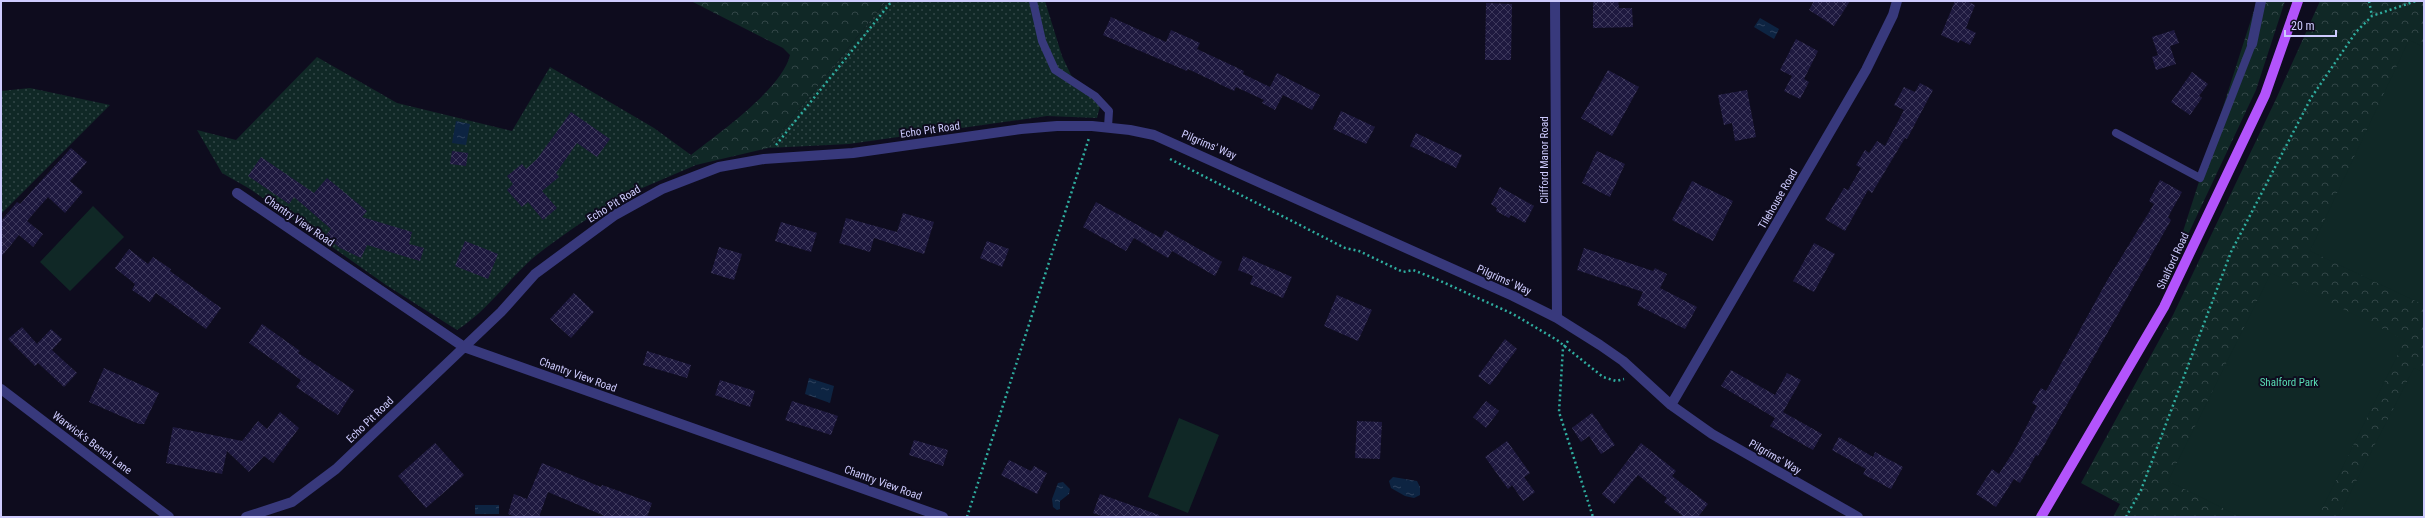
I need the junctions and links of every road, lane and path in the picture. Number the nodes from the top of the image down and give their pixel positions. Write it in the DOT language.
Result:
graph roads {
  1 [pos="892,1"];
  2 [pos="1033,1"];
  3 [pos="1555,1"];
  4 [pos="1897,1"];
  5 [pos="2261,1"];
  6 [pos="2298,1"];
  7 [pos="2368,1"];
  8 [pos="2416,1"];
  9 [pos="2372,16"];
  10 [pos="2252,44"];
  11 [pos="1092,126"];
  12 [pos="1108,127"];
  13 [pos="2116,133"];
  14 [pos="1164,156"];
  15 [pos="764,159"];
  16 [pos="237,193"];
  17 [pos="1557,318"];
  18 [pos="1576,330"];
  19 [pos="1564,346"];
  20 [pos="464,347"];
  21 [pos="1628,380"];
  22 [pos="1,389"];
  23 [pos="1671,405"];
  24 [pos="169,517"];
  25 [pos="246,517"];
  26 [pos="943,517"];
  27 [pos="967,517"];
  28 [pos="1593,517"];
  29 [pos="1858,517"];
  30 [pos="2041,517"];
  31 [pos="2126,517"];
  1 -- 15 [label="path"];
  2 -- 12 [label="lane"];
  3 -- 17 [label="street, Clifford Manor Road"];
  4 -- 23 [label="street, Tilehouse Road"];
  5 -- 10 [label="street"];
  6 -- 30 [label="main road, Shalford Road"];
  7 -- 9 [label="path"];
  8 -- 9 [label="path"];
  9 -- 31 [label="path"];
  10 -- 13 [label="lane"];
  11 -- 12 [label="street, Echo Pit Road"];
  11 -- 15 [label="street, Echo Pit Road"];
  11 -- 27 [label="path"];
  12 -- 17 [label="street, Pilgrims' Way"];
  14 -- 19 [label="path"];
  15 -- 20 [label="street, Echo Pit Road"];
  16 -- 20 [label="street, Chantry View Road"];
  17 -- 18 [label="street, Pilgrims' Way"];
  18 -- 19 [label="path"];
  18 -- 23 [label="street, Pilgrims' Way"];
  19 -- 21 [label="path"];
  19 -- 28 [label="path"];
  20 -- 25 [label="street, Echo Pit Road"];
  20 -- 26 [label="street, Chantry View Road"];
  22 -- 24 [label="street, Warwick's Bench Lane"];
  23 -- 29 [label="street, Pilgrims' Way"];
}
